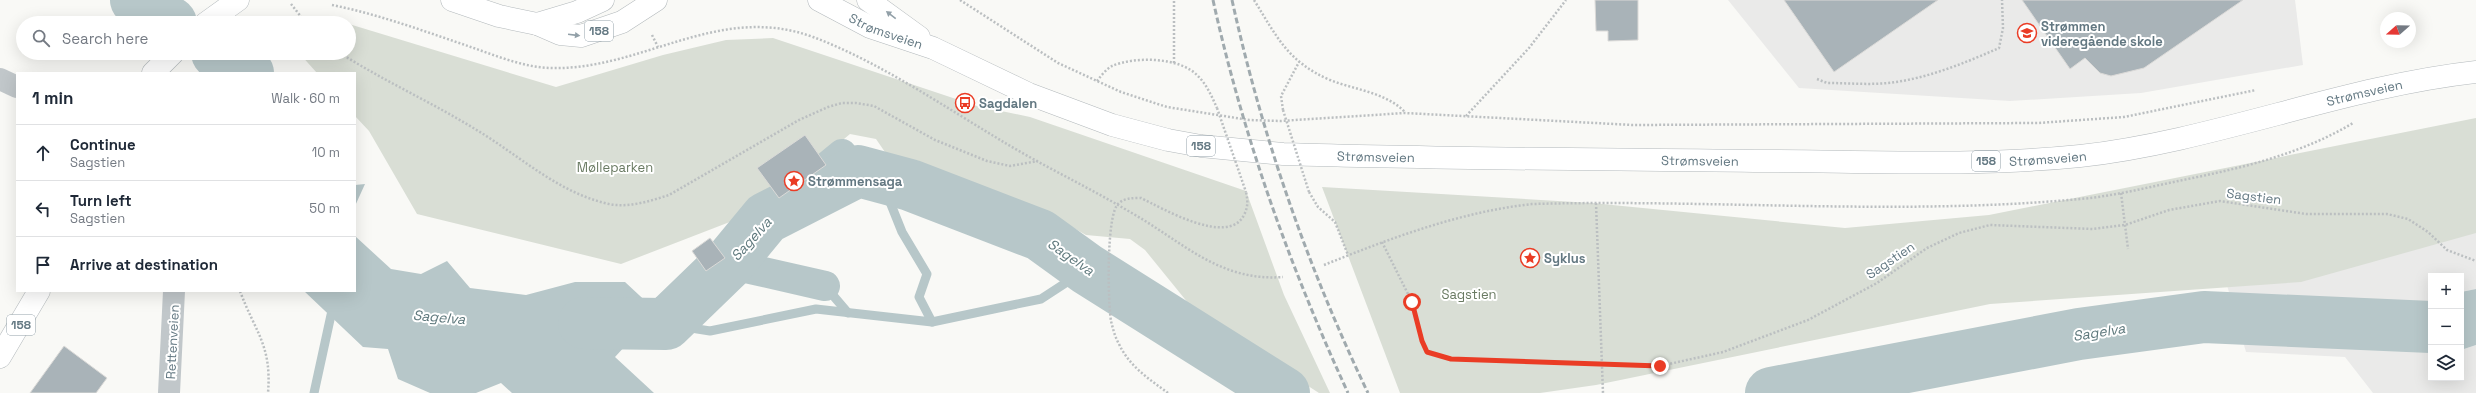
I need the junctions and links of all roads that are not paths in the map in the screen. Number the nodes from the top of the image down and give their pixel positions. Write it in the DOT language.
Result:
graph roads {
  1 [pos="238,0"];
  2 [pos="452,0"];
  3 [pos="603,0"];
  4 [pos="656,0"];
  5 [pos="819,0"];
  6 [pos="868,0"];
  7 [pos="216,16"];
  8 [pos="537,24"];
  9 [pos="933,48"];
  10 [pos="166,60"];
  11 [pos="155,72"];
  12 [pos="2476,72"];
  13 [pos="38,292"];
  14 [pos="174,292"];
  15 [pos="0,357"];
  16 [pos="170,393"];
  1 -- 7 [label="main road"];
  2 -- 8 [label="main road, 158"];
  3 -- 8 [label="main road, 158"];
  8 -- 4 [label="main road, 158, one-way"];
  5 -- 9 [label="main road, Strømsveien / 158"];
  9 -- 6 [label="main road, Strømsveien / 158, one-way"];
  9 -- 12 [label="main road, Strømsveien / 158"];
  10 -- 11 [label="main road"];
  13 -- 15 [label="main road, 158"];
  14 -- 16 [label="street, Rettenveien"];
}
